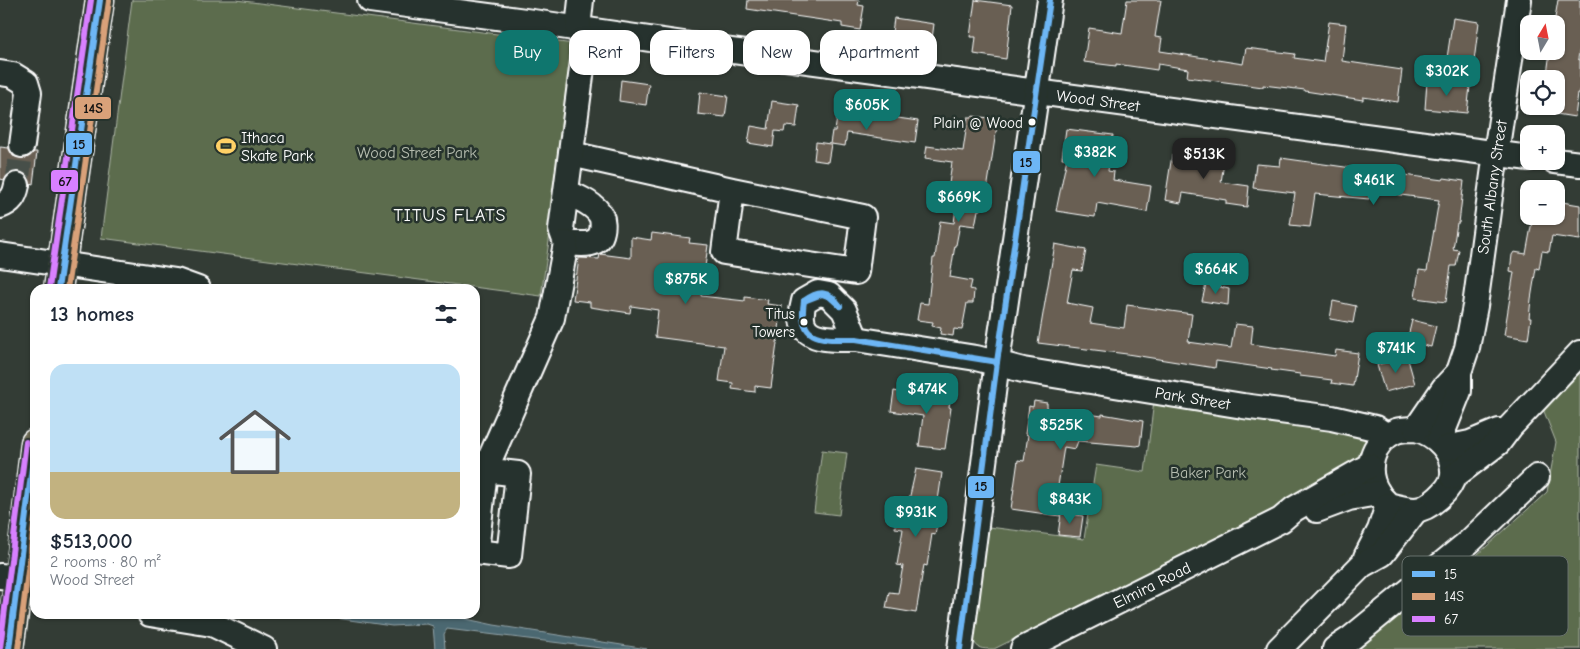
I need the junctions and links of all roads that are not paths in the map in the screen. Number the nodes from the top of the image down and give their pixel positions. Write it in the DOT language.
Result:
graph roads {
  1 [pos="100,0"];
  2 [pos="370,0"];
  3 [pos="582,0"];
  4 [pos="1050,0"];
  5 [pos="1519,0"];
  6 [pos="578,28"];
  7 [pos="0,73"];
  8 [pos="1038,92"];
  9 [pos="22,145"];
  10 [pos="1496,153"];
  11 [pos="571,154"];
  12 [pos="1520,157"];
  13 [pos="1565,162"];
  14 [pos="1580,164"];
  15 [pos="17,185"];
  16 [pos="732,190"];
  17 [pos="566,192"];
  18 [pos="0,206"];
  19 [pos="566,243"];
  20 [pos="0,255"];
  21 [pos="832,269"];
  22 [pos="60,276"];
  23 [pos="184,284"];
  24 [pos="829,295"];
  25 [pos="856,339"];
  26 [pos="1580,353"];
  27 [pos="997,362"];
  28 [pos="1459,372"];
  29 [pos="1510,427"];
  30 [pos="1416,429"];
  31 [pos="1387,436"];
  32 [pos="1442,445"];
  33 [pos="1369,466"];
  34 [pos="485,470"];
  35 [pos="30,477"];
  36 [pos="1453,477"];
  37 [pos="1537,477"];
  38 [pos="1383,499"];
  39 [pos="1416,510"];
  40 [pos="1281,520"];
  41 [pos="1451,556"];
  42 [pos="1362,565"];
  43 [pos="14,590"];
  44 [pos="1402,596"];
  45 [pos="181,619"];
  46 [pos="9,649"];
  47 [pos="264,649"];
  48 [pos="960,649"];
  49 [pos="1023,649"];
  50 [pos="1279,649"];
  51 [pos="1334,649"];
  1 -- 22 [label="highway"];
  2 -- 6 [label="street, Wood Street"];
  3 -- 6 [label="street"];
  4 -- 8 [label="street"];
  5 -- 10 [label="street, South Albany Street"];
  6 -- 8 [label="street, Wood Street"];
  6 -- 11 [label="street"];
  7 -- 9 [label="street"];
  8 -- 10 [label="street, Wood Street"];
  8 -- 27 [label="street"];
  10 -- 12 [label="street, Wood Street"];
  10 -- 28 [label="street, South Albany Street"];
  11 -- 16 [label="street"];
  11 -- 17 [label="street"];
  13 -- 14 [label="street"];
  15 -- 18 [label="street"];
  16 -- 21 [label="street"];
  16 -- 21 [label="street"];
  17 -- 19 [label="street"];
  17 -- 19 [label="street"];
  19 -- 34 [label="street"];
  20 -- 22 [label="street"];
  21 -- 24 [label="street"];
  22 -- 23 [label="street"];
  24 -- 25 [label="street"];
  24 -- 25 [label="street, Park Street"];
  25 -- 27 [label="street, Park Street"];
  26 -- 29 [label="street"];
  27 -- 31 [label="street, Park Street"];
  27 -- 48 [label="street"];
  28 -- 30 [label="street, South Albany Street"];
  28 -- 32 [label="street, South Albany Street"];
  29 -- 32 [label="street"];
  29 -- 36 [label="street"];
  30 -- 31 [label="street"];
  30 -- 32 [label="street"];
  31 -- 33 [label="street"];
  32 -- 36 [label="street"];
  33 -- 38 [label="street"];
  33 -- 40 [label="street, Elmira Road"];
  35 -- 43 [label="highway"];
  36 -- 39 [label="street"];
  37 -- 41 [label="street"];
  38 -- 39 [label="street"];
  38 -- 40 [label="street, Elmira Road"];
  38 -- 42 [label="street"];
  39 -- 42 [label="street"];
  40 -- 49 [label="street, Elmira Road"];
  42 -- 50 [label="street"];
  43 -- 46 [label="highway"];
  44 -- 51 [label="street"];
  45 -- 47 [label="street"];
}
